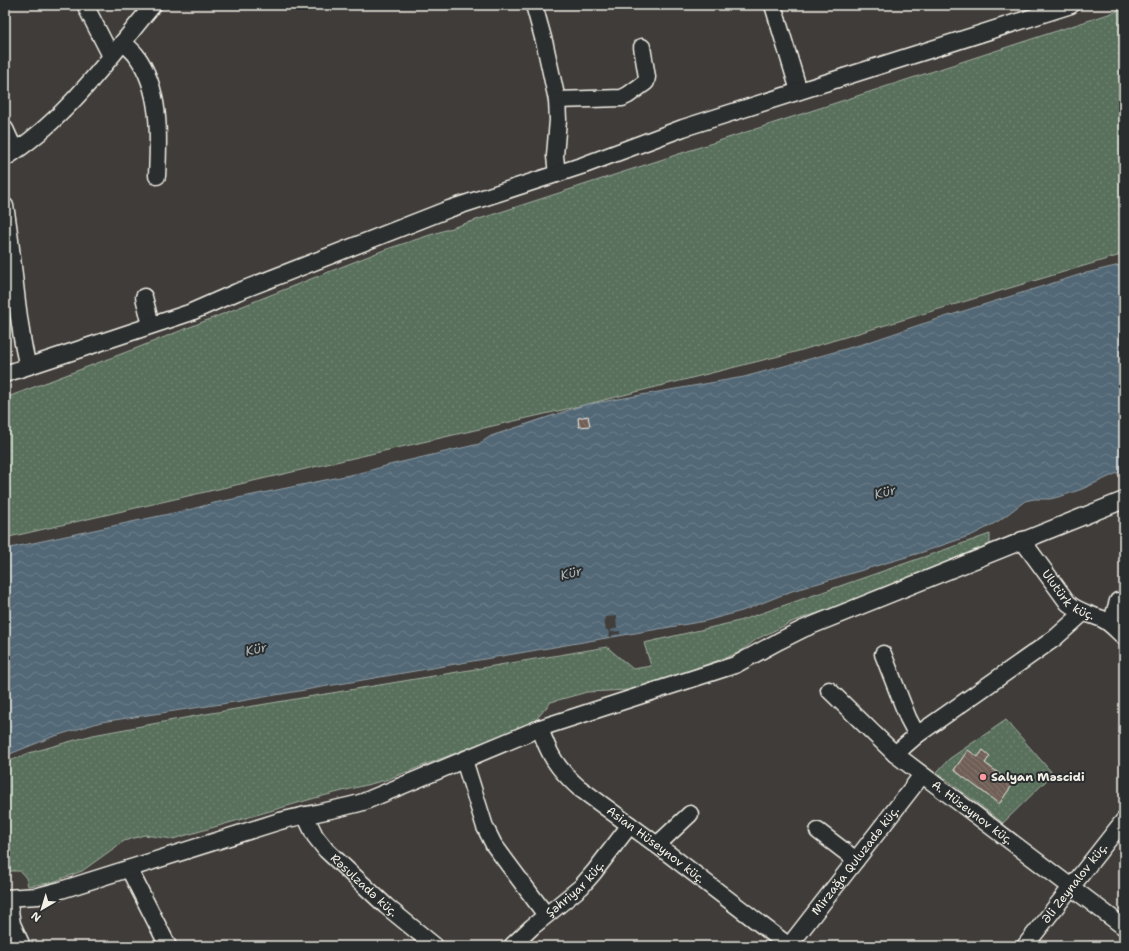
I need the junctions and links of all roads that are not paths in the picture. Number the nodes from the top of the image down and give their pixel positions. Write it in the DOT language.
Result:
graph roads {
  1 [pos="153,5"];
  2 [pos="534,5"];
  3 [pos="773,5"];
  4 [pos="1071,5"];
  5 [pos="87,9"];
  6 [pos="123,42"];
  7 [pos="642,47"];
  8 [pos="111,56"];
  9 [pos="799,91"];
  10 [pos="557,100"];
  11 [pos="5,130"];
  12 [pos="10,155"];
  13 [pos="557,174"];
  14 [pos="157,176"];
  15 [pos="5,206"];
  16 [pos="144,297"];
  17 [pos="151,326"];
  18 [pos="28,366"];
  19 [pos="5,374"];
  20 [pos="1124,500"];
  21 [pos="1022,540"];
  22 [pos="1118,601"];
  23 [pos="1083,613"];
  24 [pos="1111,624"];
  25 [pos="1124,637"];
  26 [pos="883,654"];
  27 [pos="829,690"];
  28 [pos="540,728"];
  29 [pos="917,735"];
  30 [pos="895,754"];
  31 [pos="464,760"];
  32 [pos="922,775"];
  33 [pos="690,814"];
  34 [pos="305,815"];
  35 [pos="1124,820"];
  36 [pos="630,825"];
  37 [pos="818,831"];
  38 [pos="657,845"];
  39 [pos="856,860"];
  40 [pos="129,869"];
  41 [pos="1072,886"];
  42 [pos="6,898"];
  43 [pos="546,915"];
  44 [pos="1124,927"];
  45 [pos="22,946"];
  46 [pos="168,946"];
  47 [pos="435,946"];
  48 [pos="512,946"];
  49 [pos="789,946"];
  50 [pos="1025,946"];
  1 -- 6 [label="street"];
  2 -- 10 [label="street"];
  3 -- 9 [label="street"];
  4 -- 9 [label="street"];
  5 -- 8 [label="street"];
  6 -- 8 [label="street"];
  6 -- 14 [label="street"];
  7 -- 10 [label="street"];
  8 -- 12 [label="street"];
  9 -- 13 [label="street"];
  10 -- 13 [label="street"];
  11 -- 12 [label="street"];
  13 -- 17 [label="street"];
  15 -- 18 [label="street"];
  16 -- 17 [label="street"];
  17 -- 18 [label="street"];
  18 -- 19 [label="street"];
  20 -- 21 [label="street"];
  21 -- 23 [label="street, Ulutürk küç."];
  21 -- 28 [label="street"];
  22 -- 24 [label="street"];
  23 -- 24 [label="street, Ulutürk küç."];
  23 -- 29 [label="street"];
  24 -- 25 [label="street, Ulutürk küç."];
  26 -- 29 [label="street"];
  27 -- 30 [label="street, A. Hüseynov küç."];
  28 -- 31 [label="street"];
  28 -- 36 [label="street, Asian Hüseynov küç."];
  29 -- 30 [label="street"];
  30 -- 32 [label="street, A. Hüseynov küç."];
  31 -- 34 [label="street"];
  31 -- 43 [label="street"];
  32 -- 39 [label="street, Mirzağa Quluzadə küç."];
  32 -- 41 [label="street, A. Hüseynov küç."];
  33 -- 38 [label="street"];
  34 -- 40 [label="street"];
  34 -- 47 [label="street, Rəsulzadə küç."];
  35 -- 41 [label="street, Əli Zeynalov küç."];
  36 -- 38 [label="street, Asian Hüseynov küç."];
  36 -- 43 [label="street, Şəhriyar küç."];
  37 -- 39 [label="street"];
  38 -- 49 [label="street, Asian Hüseynov küç."];
  39 -- 49 [label="street, Mirzağa Quluzadə küç."];
  40 -- 42 [label="street"];
  40 -- 46 [label="street"];
  41 -- 44 [label="street, A. Hüseynov küç."];
  41 -- 50 [label="street, Əli Zeynalov küç."];
  42 -- 45 [label="street"];
  43 -- 48 [label="street, Şəhriyar küç."];
}
